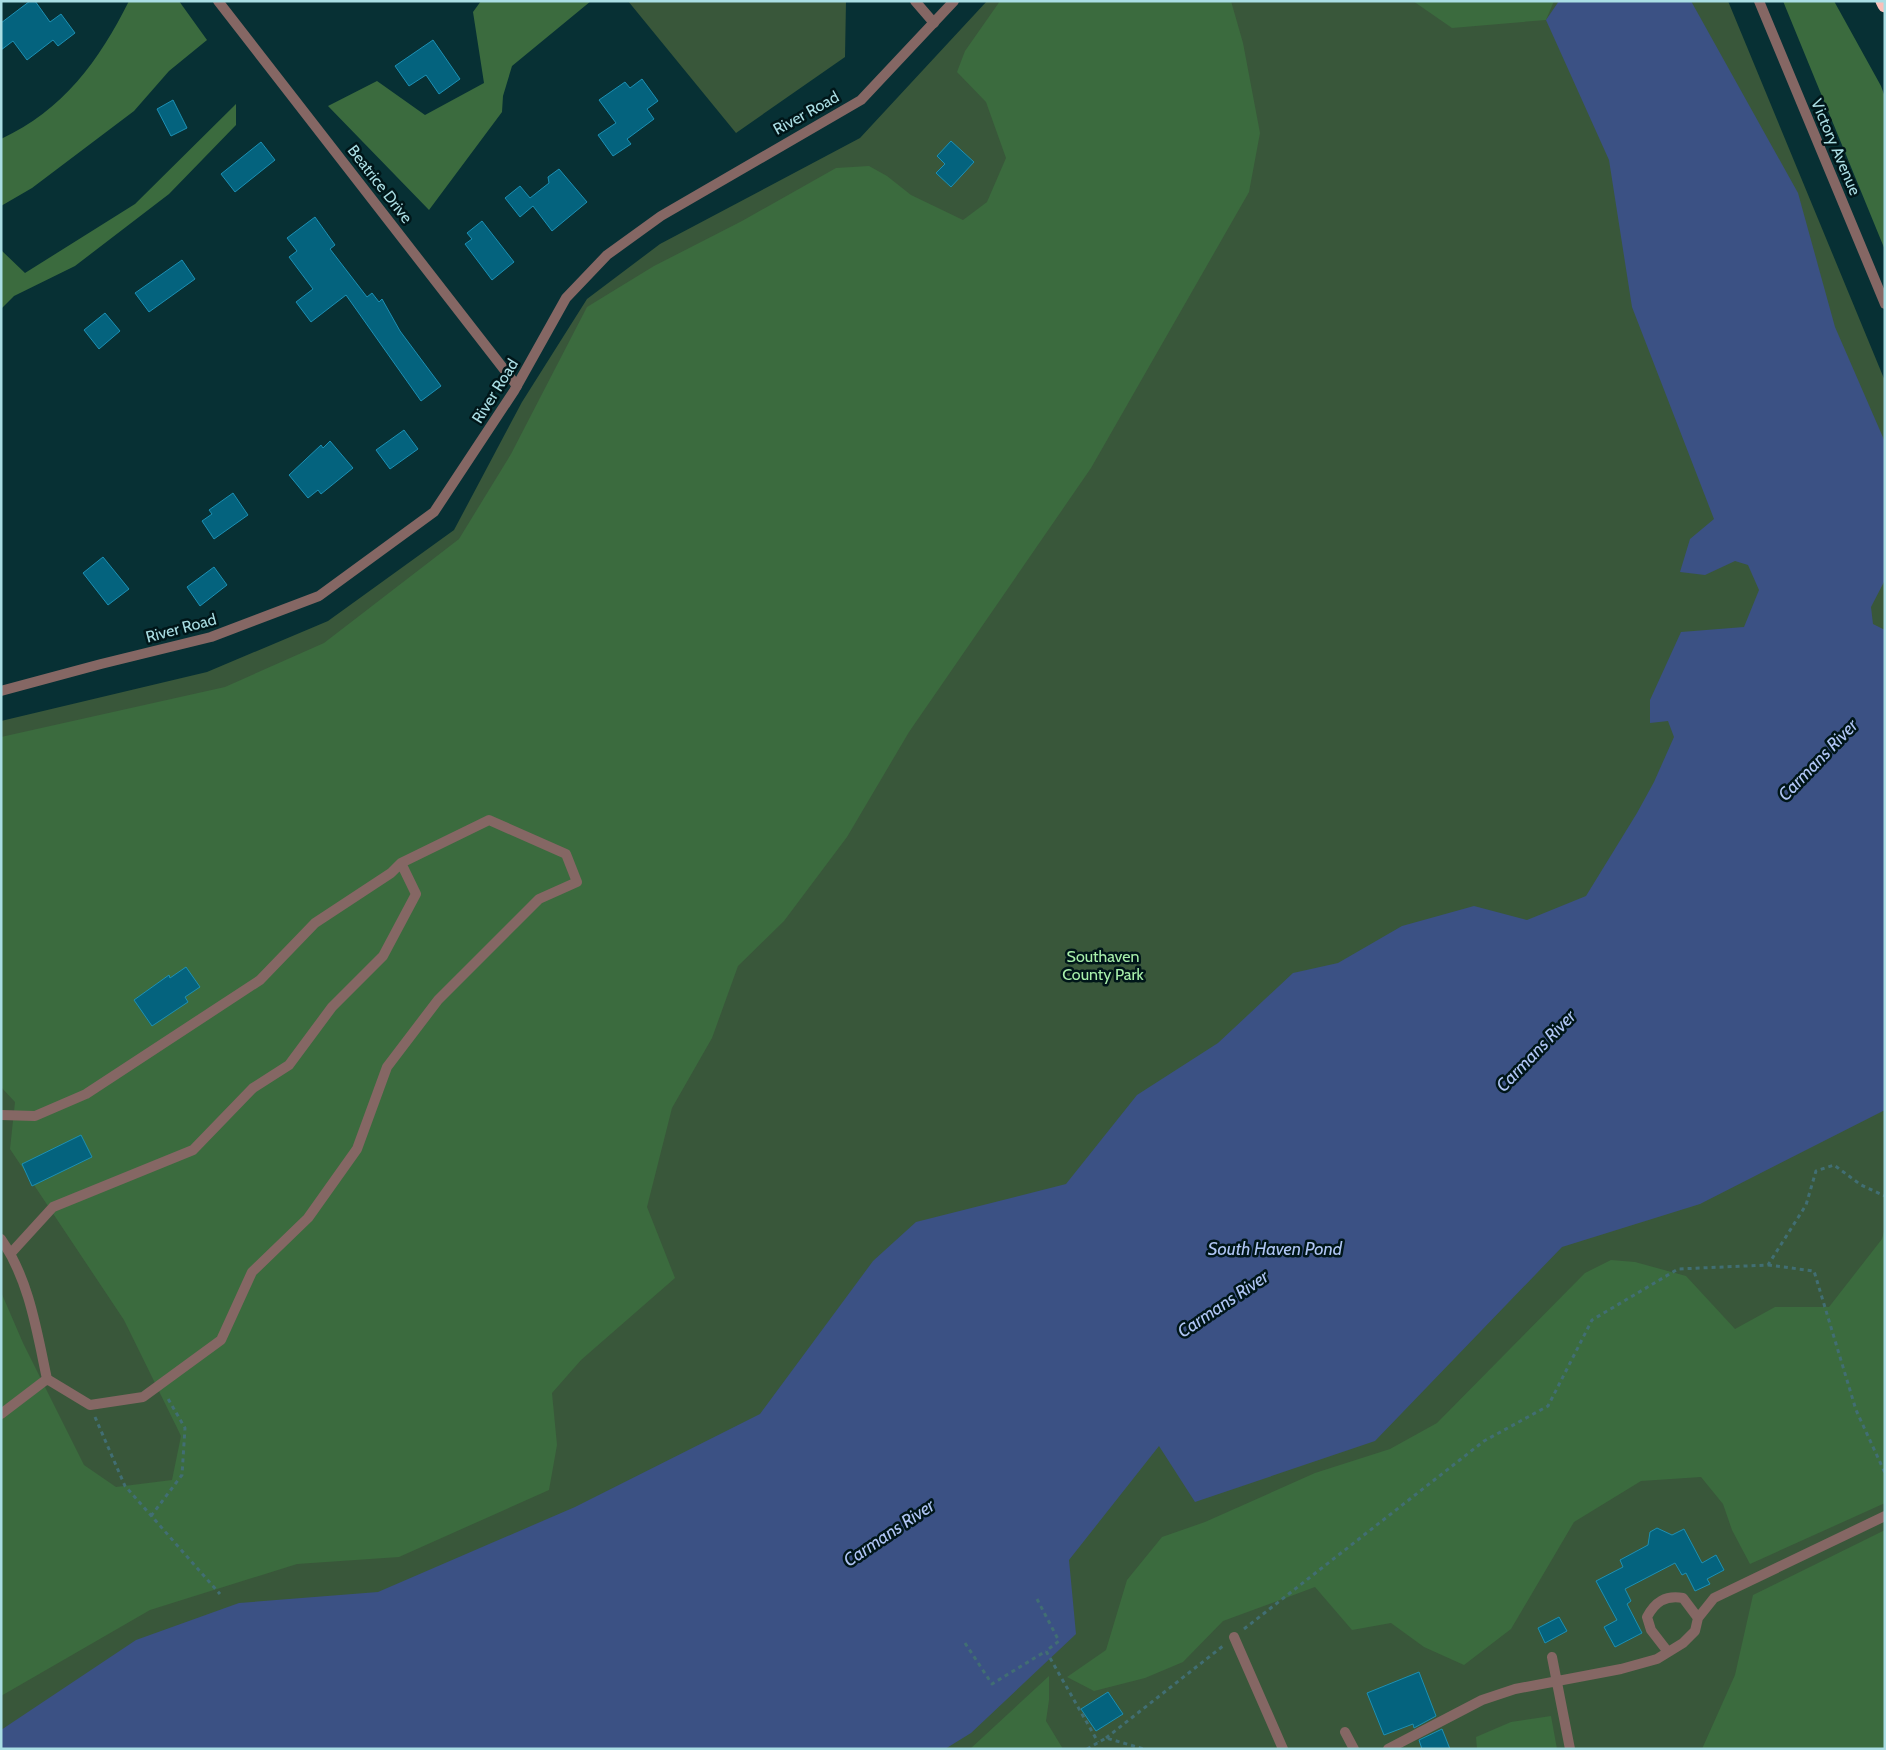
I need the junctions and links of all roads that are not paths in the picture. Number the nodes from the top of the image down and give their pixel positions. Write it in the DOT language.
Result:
graph roads {
  1 [pos="218,1"];
  2 [pos="915,1"];
  3 [pos="954,1"];
  4 [pos="1759,1"];
  5 [pos="1883,1"];
  6 [pos="1885,5"];
  7 [pos="934,23"];
  8 [pos="1885,304"];
  9 [pos="517,386"];
  10 [pos="1,691"];
  11 [pos="401,863"];
  12 [pos="1,1115"];
  13 [pos="1,1239"];
  14 [pos="11,1253"];
  15 [pos="47,1379"];
  16 [pos="1,1414"];
  17 [pos="1885,1516"];
  18 [pos="1698,1618"];
  19 [pos="1234,1637"];
  20 [pos="1668,1652"];
  21 [pos="1552,1657"];
  22 [pos="1557,1680"];
  23 [pos="1345,1732"];
  24 [pos="1283,1749"];
  25 [pos="1354,1749"];
  26 [pos="1388,1749"];
  27 [pos="1570,1749"];
  1 -- 9 [label="street, Beatrice Drive"];
  2 -- 7 [label="street"];
  3 -- 7 [label="street, River Road"];
  4 -- 8 [label="street, Victory Avenue"];
  5 -- 6 [label="highway"];
  7 -- 9 [label="street, River Road"];
  9 -- 10 [label="street, River Road"];
  11 -- 12 [label="street"];
  11 -- 14 [label="street"];
  11 -- 15 [label="street"];
  13 -- 14 [label="street"];
  14 -- 15 [label="street"];
  15 -- 16 [label="street"];
  17 -- 18 [label="street"];
  18 -- 20 [label="street"];
  18 -- 20 [label="street"];
  19 -- 24 [label="street"];
  20 -- 22 [label="street"];
  21 -- 22 [label="street"];
  22 -- 26 [label="street"];
  22 -- 27 [label="street"];
  23 -- 25 [label="street"];
}
